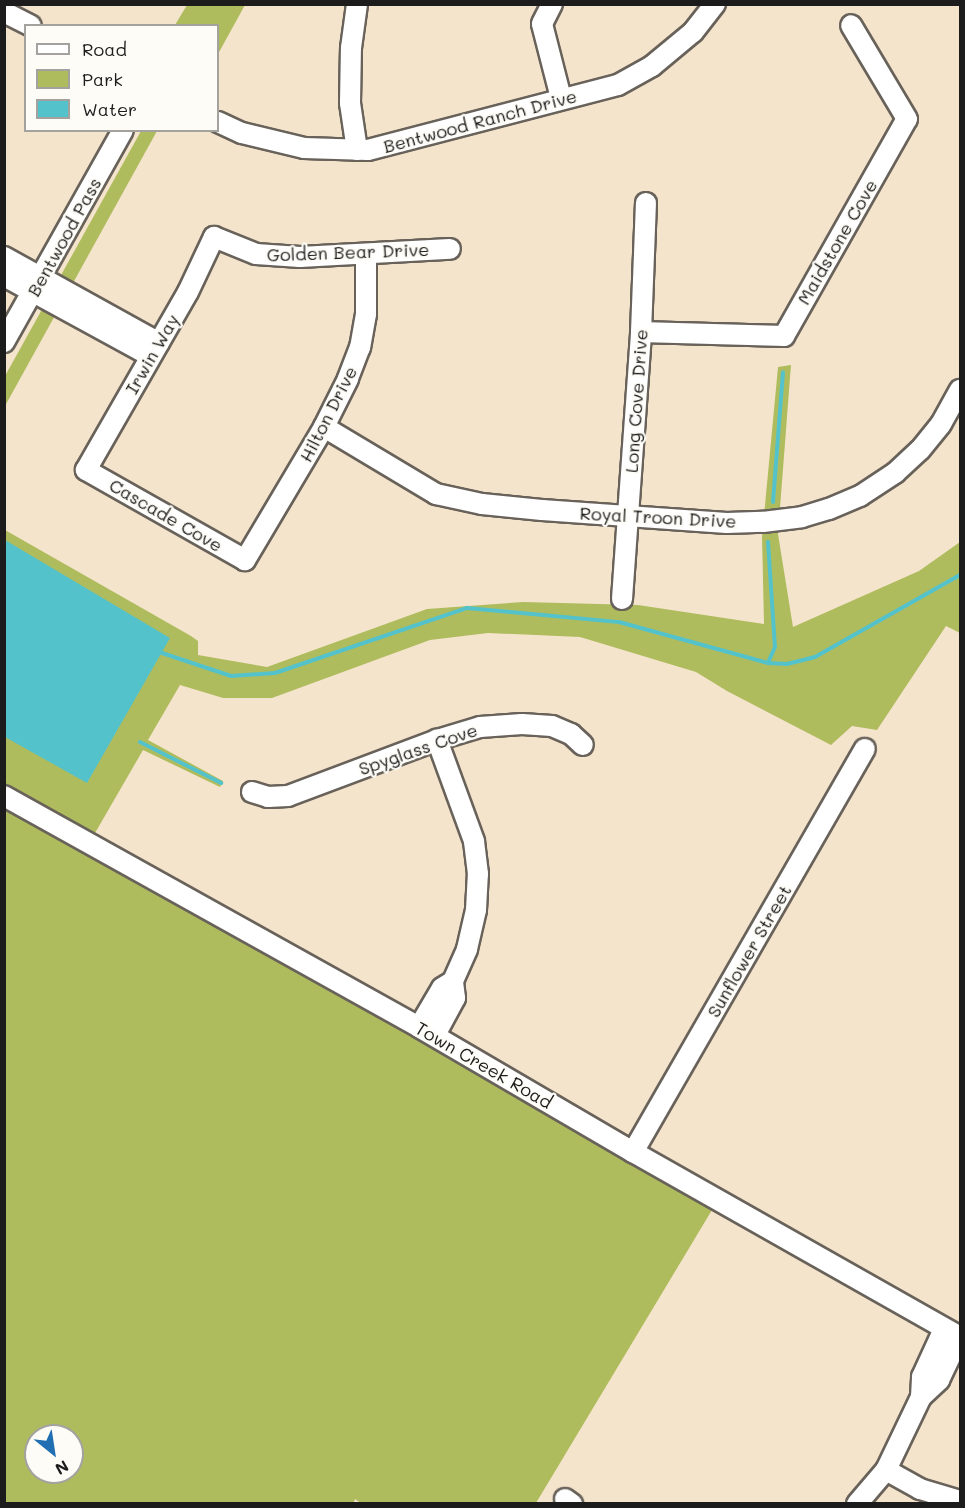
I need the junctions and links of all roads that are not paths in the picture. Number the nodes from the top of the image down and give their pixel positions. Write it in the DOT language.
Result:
graph roads {
  1 [pos="357,4"];
  2 [pos="552,4"];
  3 [pos="715,4"];
  4 [pos="4,12"];
  5 [pos="27,24"];
  6 [pos="851,26"];
  7 [pos="561,98"];
  8 [pos="219,122"];
  9 [pos="122,132"];
  10 [pos="357,150"];
  11 [pos="646,203"];
  12 [pos="214,237"];
  13 [pos="450,249"];
  14 [pos="366,254"];
  15 [pos="4,257"];
  16 [pos="4,276"];
  17 [pos="37,287"];
  18 [pos="641,332"];
  19 [pos="4,342"];
  20 [pos="155,350"];
  21 [pos="960,390"];
  22 [pos="324,427"];
  23 [pos="86,470"];
  24 [pos="628,517"];
  25 [pos="245,560"];
  26 [pos="622,599"];
  27 [pos="437,740"];
  28 [pos="584,745"];
  29 [pos="865,749"];
  30 [pos="252,792"];
  31 [pos="4,796"];
  32 [pos="427,1031"];
  33 [pos="633,1152"];
  34 [pos="956,1335"];
  35 [pos="886,1470"];
  36 [pos="960,1501"];
  37 [pos="857,1503"];
  1 -- 10 [label="street"];
  2 -- 7 [label="street"];
  3 -- 7 [label="street, Bentwood Ranch Drive"];
  4 -- 5 [label="street"];
  6 -- 18 [label="street, Maidstone Cove"];
  7 -- 10 [label="street, Bentwood Ranch Drive"];
  8 -- 10 [label="street, Bentwood Ranch Drive"];
  9 -- 17 [label="street, Bentwood Pass"];
  11 -- 18 [label="street, Long Cove Drive"];
  12 -- 14 [label="street, Golden Bear Drive"];
  12 -- 20 [label="street, Irwin Way"];
  13 -- 14 [label="street, Golden Bear Drive"];
  14 -- 22 [label="street, Hilton Drive"];
  15 -- 17 [label="street"];
  16 -- 17 [label="street"];
  17 -- 19 [label="street, Bentwood Pass"];
  17 -- 20 [label="street"];
  18 -- 24 [label="street, Long Cove Drive"];
  20 -- 23 [label="street, Irwin Way"];
  21 -- 24 [label="street, Royal Troon Drive"];
  22 -- 24 [label="street, Royal Troon Drive"];
  22 -- 25 [label="street, Hilton Drive"];
  23 -- 25 [label="street, Cascade Cove"];
  24 -- 26 [label="street, Long Cove Drive"];
  27 -- 28 [label="street, Spyglass Cove"];
  27 -- 30 [label="street, Spyglass Cove"];
  27 -- 32 [label="street"];
  29 -- 33 [label="street, Sunflower Street"];
  31 -- 32 [label="street, Town Creek Road"];
  32 -- 33 [label="street, Town Creek Road"];
  33 -- 34 [label="street, Town Creek Road"];
  34 -- 35 [label="street"];
  35 -- 36 [label="street"];
  35 -- 37 [label="street"];
}
